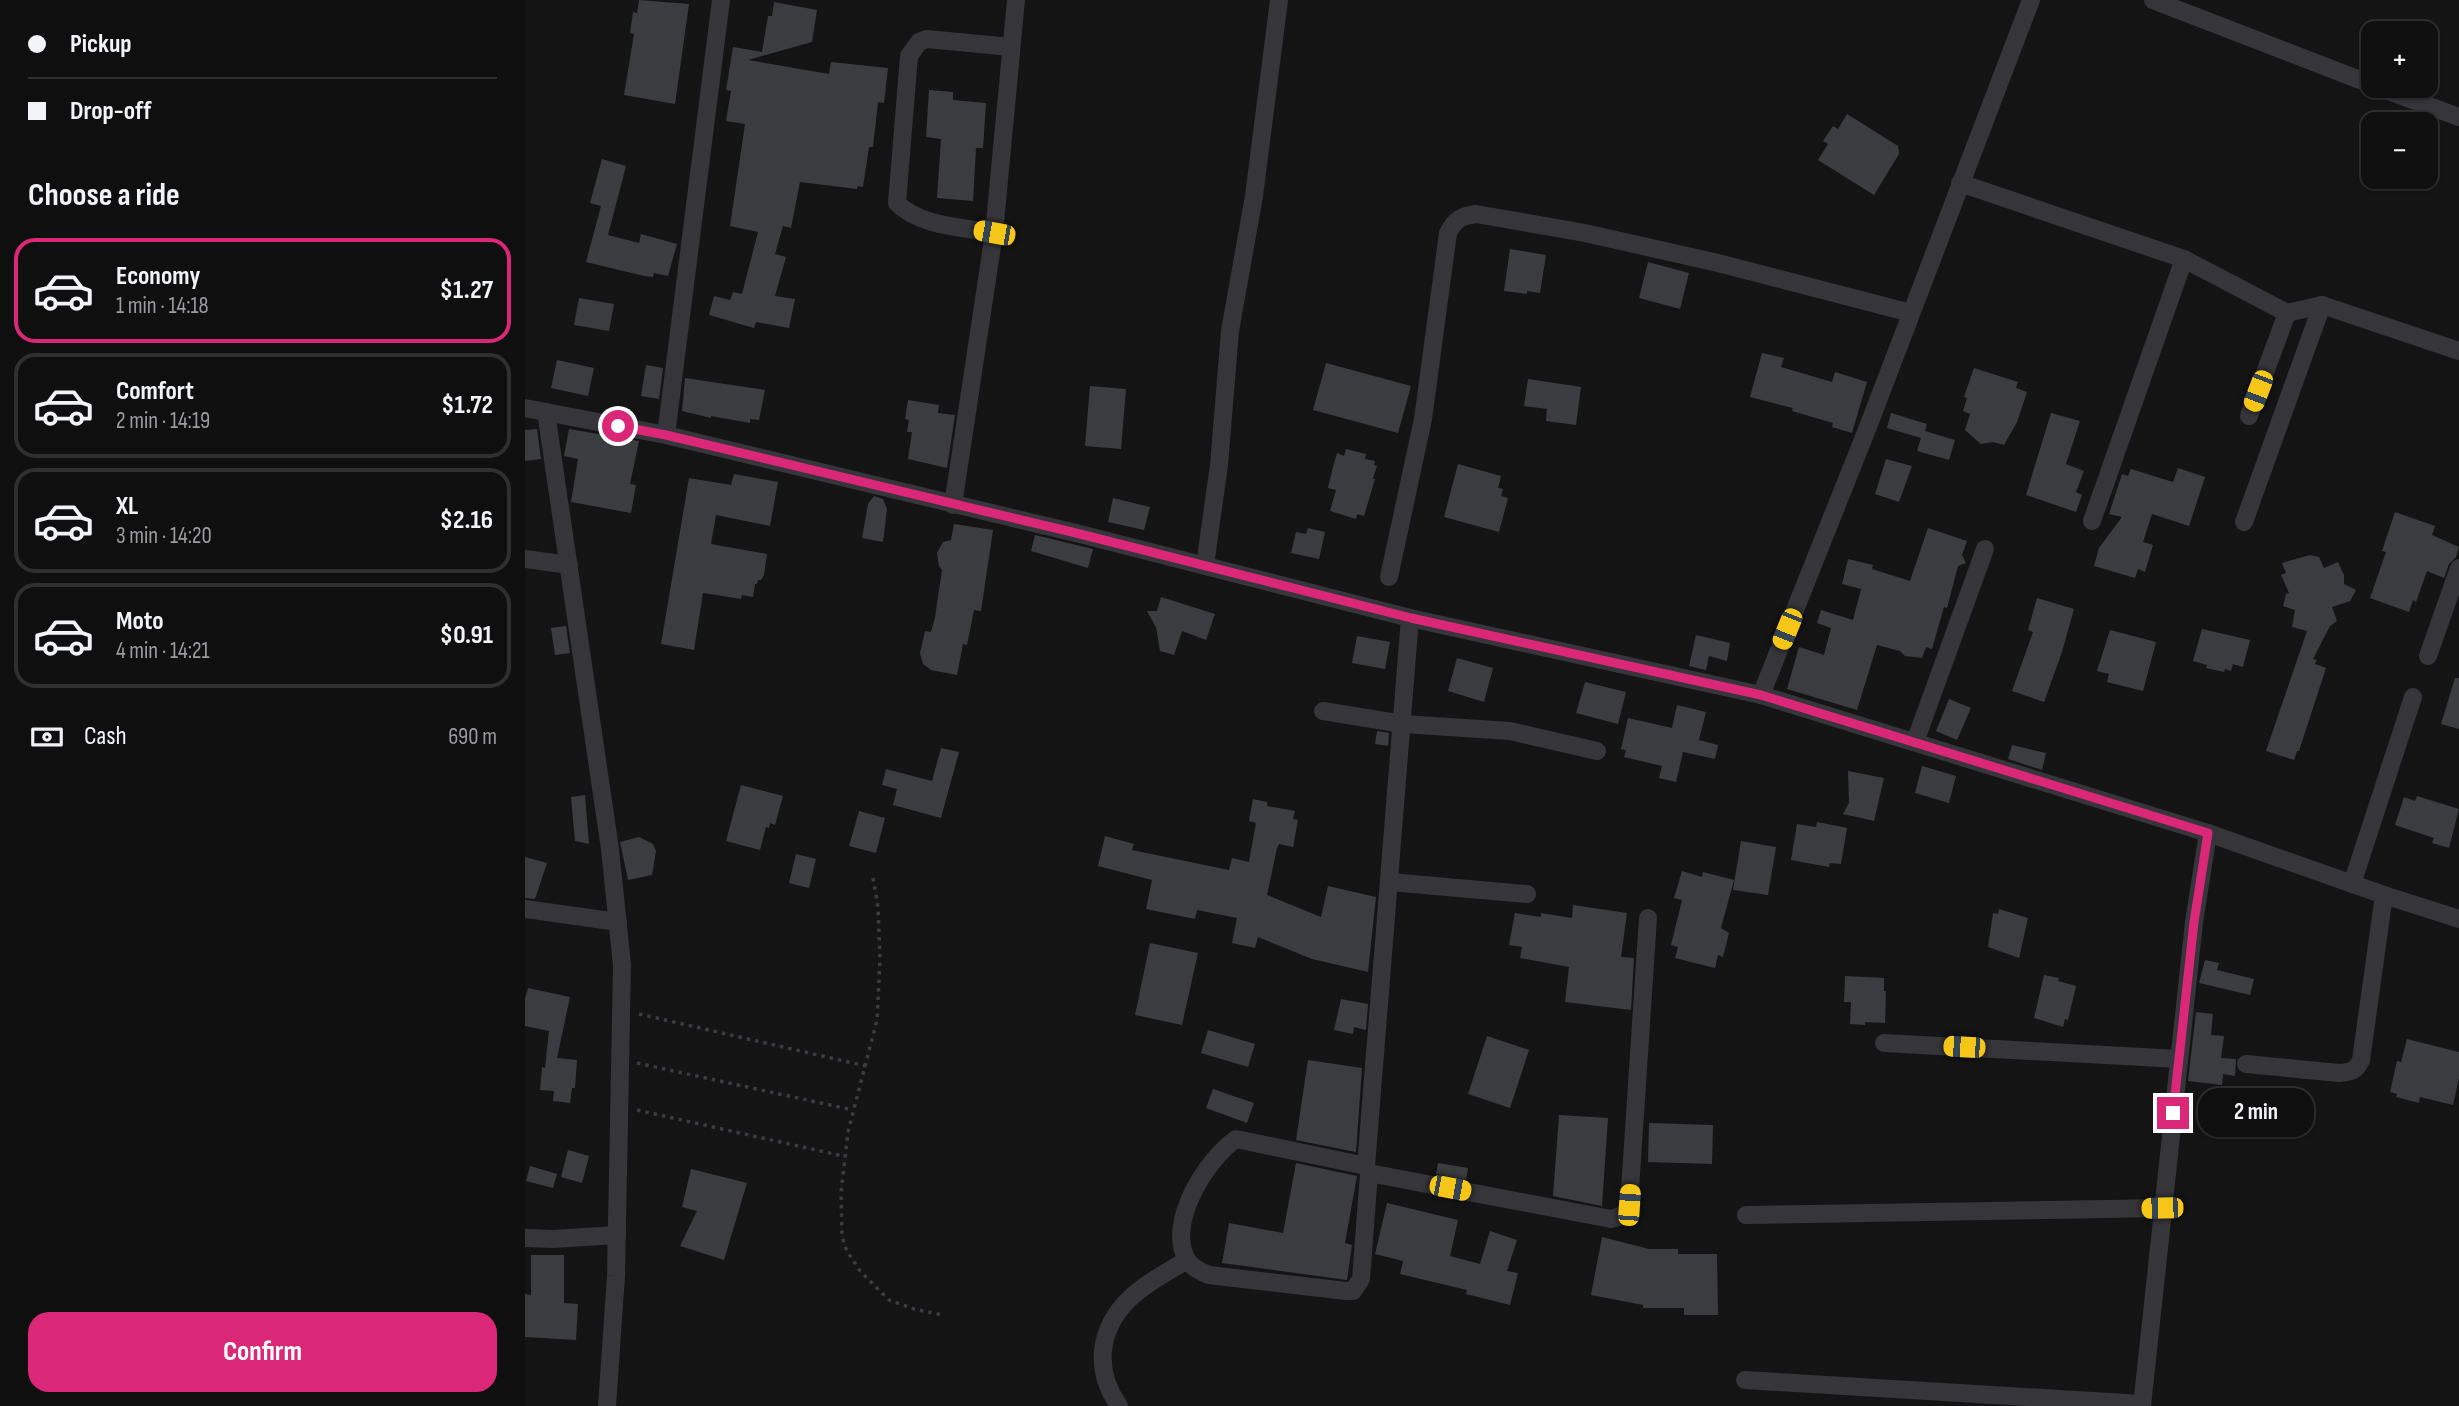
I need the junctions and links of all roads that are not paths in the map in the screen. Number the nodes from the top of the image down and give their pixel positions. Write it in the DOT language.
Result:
graph roads {
  1 [pos="721,0"];
  2 [pos="1016,0"];
  3 [pos="1279,0"];
  4 [pos="2031,0"];
  5 [pos="2153,0"];
  6 [pos="1011,47"];
  7 [pos="2361,80"];
  8 [pos="2409,98"];
  9 [pos="2459,117"];
  10 [pos="1961,183"];
  11 [pos="994,233"];
  12 [pos="2185,259"];
  13 [pos="2322,305"];
  14 [pos="1911,313"];
  15 [pos="2287,313"];
  16 [pos="2459,351"];
  17 [pos="525,408"];
  18 [pos="546,412"];
  19 [pos="2249,416"];
  20 [pos="666,435"];
  21 [pos="953,505"];
  22 [pos="2092,521"];
  23 [pos="2244,522"];
  24 [pos="1985,549"];
  25 [pos="525,559"];
  26 [pos="569,565"];
  27 [pos="1205,565"];
  28 [pos="2459,568"];
  29 [pos="1389,577"];
  30 [pos="1411,618"];
  31 [pos="2428,656"];
  32 [pos="1761,695"];
  33 [pos="2413,697"];
  34 [pos="1323,711"];
  35 [pos="1403,724"];
  36 [pos="1915,742"];
  37 [pos="1597,751"];
  38 [pos="2208,833"];
  39 [pos="1389,882"];
  40 [pos="2352,884"];
  41 [pos="1527,894"];
  42 [pos="2384,895"];
  43 [pos="525,909"];
  44 [pos="1648,918"];
  45 [pos="2459,919"];
  46 [pos="618,922"];
  47 [pos="1884,1043"];
  48 [pos="2179,1059"];
  49 [pos="2246,1064"];
  50 [pos="1367,1170"];
  51 [pos="2162,1208"];
  52 [pos="1745,1215"];
  53 [pos="617,1235"];
  54 [pos="525,1238"];
  55 [pos="1187,1260"];
  56 [pos="1745,1380"];
  57 [pos="2142,1405"];
  58 [pos="607,1406"];
  59 [pos="1119,1406"];
  1 -- 20 [label="street"];
  2 -- 6 [label="street"];
  3 -- 27 [label="street"];
  4 -- 10 [label="street"];
  5 -- 7 [label="street"];
  6 -- 11 [label="street"];
  6 -- 11 [label="street"];
  8 -- 9 [label="street"];
  10 -- 12 [label="street"];
  10 -- 14 [label="street"];
  11 -- 21 [label="street"];
  12 -- 15 [label="street"];
  12 -- 22 [label="street"];
  13 -- 15 [label="street"];
  13 -- 16 [label="street"];
  13 -- 23 [label="street"];
  14 -- 29 [label="street"];
  14 -- 32 [label="street"];
  15 -- 19 [label="street"];
  17 -- 18 [label="street"];
  18 -- 20 [label="street"];
  18 -- 26 [label="street"];
  20 -- 21 [label="street"];
  21 -- 27 [label="street"];
  24 -- 36 [label="street"];
  25 -- 26 [label="street"];
  26 -- 46 [label="street"];
  27 -- 30 [label="street"];
  28 -- 31 [label="street"];
  30 -- 32 [label="street"];
  30 -- 35 [label="street"];
  32 -- 36 [label="street"];
  33 -- 40 [label="street"];
  34 -- 35 [label="street"];
  35 -- 37 [label="street"];
  35 -- 39 [label="street"];
  36 -- 38 [label="street"];
  38 -- 40 [label="street"];
  38 -- 48 [label="street"];
  39 -- 41 [label="street"];
  39 -- 50 [label="street"];
  40 -- 42 [label="street"];
  42 -- 45 [label="street"];
  42 -- 49 [label="street"];
  43 -- 46 [label="street"];
  44 -- 50 [label="street"];
  46 -- 53 [label="street"];
  47 -- 48 [label="street"];
  48 -- 51 [label="street"];
  50 -- 55 [label="street"];
  50 -- 55 [label="street"];
  51 -- 52 [label="street"];
  51 -- 57 [label="street"];
  53 -- 54 [label="street"];
  53 -- 58 [label="street"];
  55 -- 59 [label="street"];
  56 -- 57 [label="street"];
}
